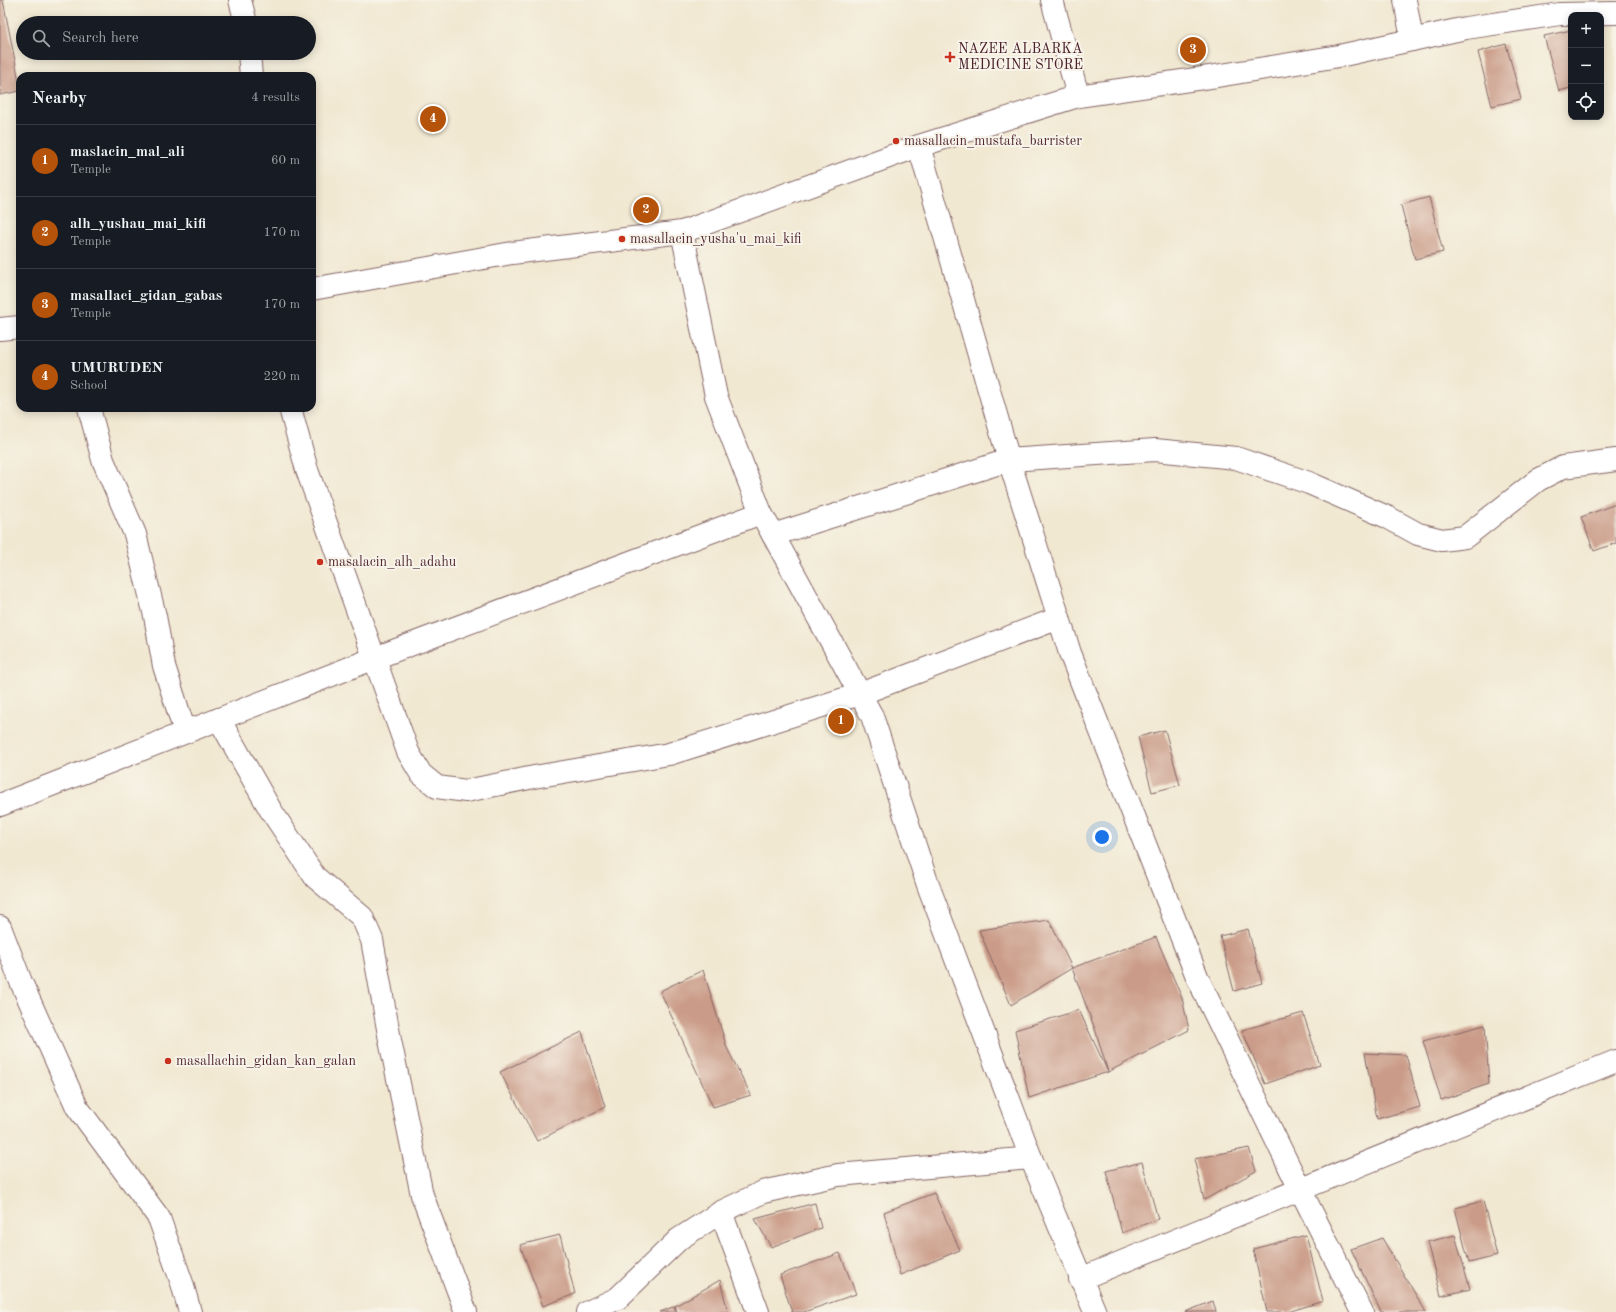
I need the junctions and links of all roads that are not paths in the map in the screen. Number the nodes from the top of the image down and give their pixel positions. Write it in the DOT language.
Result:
graph roads {
  1 [pos="240,0"];
  2 [pos="1052,0"];
  3 [pos="1405,0"];
  4 [pos="1616,13"];
  5 [pos="244,16"];
  6 [pos="1412,40"];
  7 [pos="250,60"];
  8 [pos="251,72"];
  9 [pos="1078,96"];
  10 [pos="919,146"];
  11 [pos="682,232"];
  12 [pos="316,288"];
  13 [pos="16,327"];
  14 [pos="0,328"];
  15 [pos="90,412"];
  16 [pos="291,412"];
  17 [pos="1009,460"];
  18 [pos="1616,460"];
  19 [pos="761,513"];
  20 [pos="773,535"];
  21 [pos="1059,618"];
  22 [pos="375,658"];
  23 [pos="860,694"];
  24 [pos="219,719"];
  25 [pos="185,732"];
  26 [pos="0,805"];
  27 [pos="1,934"];
  28 [pos="1616,1061"];
  29 [pos="1031,1158"];
  30 [pos="1300,1189"];
  31 [pos="721,1212"];
  32 [pos="1080,1279"];
  33 [pos="190,1312"];
  34 [pos="466,1312"];
  35 [pos="588,1312"];
  36 [pos="758,1312"];
  37 [pos="1094,1312"];
  38 [pos="1362,1312"];
  1 -- 5 [label="street"];
  2 -- 9 [label="street"];
  3 -- 6 [label="street"];
  4 -- 6 [label="street"];
  6 -- 9 [label="street"];
  7 -- 8 [label="street"];
  9 -- 10 [label="street"];
  10 -- 11 [label="street"];
  10 -- 17 [label="street"];
  11 -- 12 [label="street"];
  11 -- 19 [label="street"];
  13 -- 14 [label="street"];
  15 -- 25 [label="street"];
  16 -- 22 [label="street"];
  17 -- 18 [label="street"];
  17 -- 20 [label="street"];
  17 -- 21 [label="street"];
  19 -- 20 [label="street"];
  19 -- 22 [label="street"];
  20 -- 23 [label="street"];
  21 -- 23 [label="street"];
  21 -- 30 [label="street"];
  22 -- 23 [label="street"];
  22 -- 24 [label="street"];
  23 -- 29 [label="street"];
  24 -- 25 [label="street"];
  24 -- 34 [label="street"];
  25 -- 26 [label="street"];
  27 -- 33 [label="street"];
  28 -- 30 [label="street"];
  29 -- 31 [label="street"];
  29 -- 32 [label="street"];
  30 -- 32 [label="street"];
  30 -- 38 [label="street"];
  31 -- 35 [label="street"];
  31 -- 36 [label="street"];
  32 -- 37 [label="street"];
}
